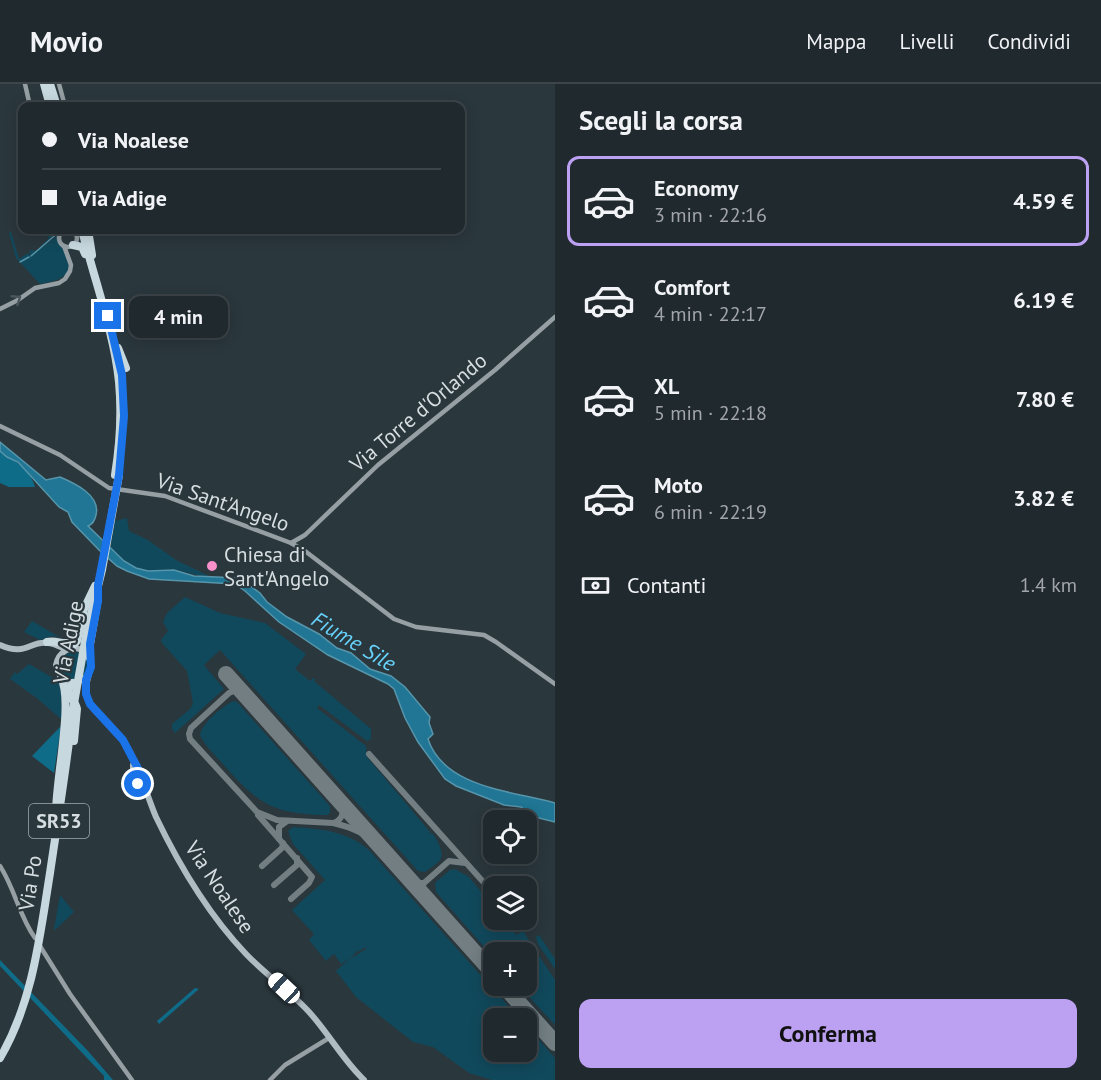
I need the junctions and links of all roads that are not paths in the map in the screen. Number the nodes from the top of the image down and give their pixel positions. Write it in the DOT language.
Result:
graph roads {
  1 [pos="25,84"];
  2 [pos="47,84"];
  3 [pos="59,84"];
  4 [pos="29,102"];
  5 [pos="52,102"];
  6 [pos="64,102"];
  7 [pos="60,234"];
  8 [pos="75,234"];
  9 [pos="86,234"];
  10 [pos="86,234"];
  11 [pos="70,246"];
  12 [pos="94,279"];
  13 [pos="0,309"];
  14 [pos="555,317"];
  15 [pos="114,339"];
  16 [pos="126,368"];
  17 [pos="116,394"];
  18 [pos="121,424"];
  19 [pos="0,426"];
  20 [pos="117,475"];
  21 [pos="296,542"];
  22 [pos="96,586"];
  23 [pos="78,633"];
  24 [pos="47,642"];
  25 [pos="0,645"];
  26 [pos="69,649"];
  27 [pos="12,650"];
  28 [pos="90,658"];
  29 [pos="57,660"];
  30 [pos="87,676"];
  31 [pos="61,678"];
  32 [pos="74,683"];
  33 [pos="555,684"];
  34 [pos="87,704"];
  35 [pos="74,709"];
  36 [pos="139,778"];
  37 [pos="57,818"];
  38 [pos="0,866"];
  39 [pos="35,939"];
  40 [pos="40,946"];
  41 [pos="329,1038"];
  42 [pos="0,1051"];
  43 [pos="0,1058"];
  44 [pos="132,1080"];
  45 [pos="270,1080"];
  46 [pos="364,1080"];
  1 -- 4 [label="street"];
  2 -- 5 [label="highway"];
  3 -- 6 [label="street"];
  7 -- 11 [label="street"];
  8 -- 11 [label="street"];
  9 -- 15 [label="highway, Via Adige / SR53"];
  10 -- 12 [label="highway, Via Adige / SR53"];
  11 -- 12 [label="highway"];
  13 -- 11 [label="street, one-way"];
  12 -- 18 [label="highway, Via Adige / SR53"];
  14 -- 21 [label="street, Via Torre d'Orlando"];
  15 -- 16 [label="highway"];
  15 -- 20 [label="highway, Via Adige / SR53"];
  17 -- 18 [label="highway"];
  18 -- 20 [label="highway, Via Adige / SR53"];
  19 -- 21 [label="street, Via Sant'Angelo"];
  20 -- 22 [label="highway, Via Adige / SR53, bridge"];
  21 -- 33 [label="street, Via Sant'Angelo"];
  22 -- 23 [label="highway"];
  22 -- 28 [label="highway, bridge"];
  22 -- 35 [label="highway, Via Adige / SR53, bridge"];
  23 -- 24 [label="highway"];
  23 -- 26 [label="highway"];
  24 -- 26 [label="main road"];
  24 -- 27 [label="main road"];
  25 -- 27 [label="main road"];
  26 -- 28 [label="main road"];
  26 -- 29 [label="main road"];
  27 -- 29 [label="main road"];
  28 -- 30 [label="main road, Via Noalese"];
  29 -- 31 [label="main road"];
  30 -- 32 [label="main road"];
  30 -- 36 [label="main road, Via Noalese"];
  31 -- 32 [label="main road"];
  31 -- 37 [label="highway"];
  32 -- 34 [label="main road, Via Noalese"];
  32 -- 35 [label="highway"];
  34 -- 35 [label="highway"];
  34 -- 36 [label="main road, Via Noalese"];
  35 -- 37 [label="highway, Via Po / SR53"];
  36 -- 41 [label="main road, Via Noalese"];
  37 -- 42 [label="highway, Via Po / SR53"];
  37 -- 43 [label="highway, Via Po / SR53"];
  38 -- 39 [label="street"];
  40 -- 44 [label="street"];
  41 -- 45 [label="street"];
  41 -- 46 [label="main road, Via Noalese"];
}
